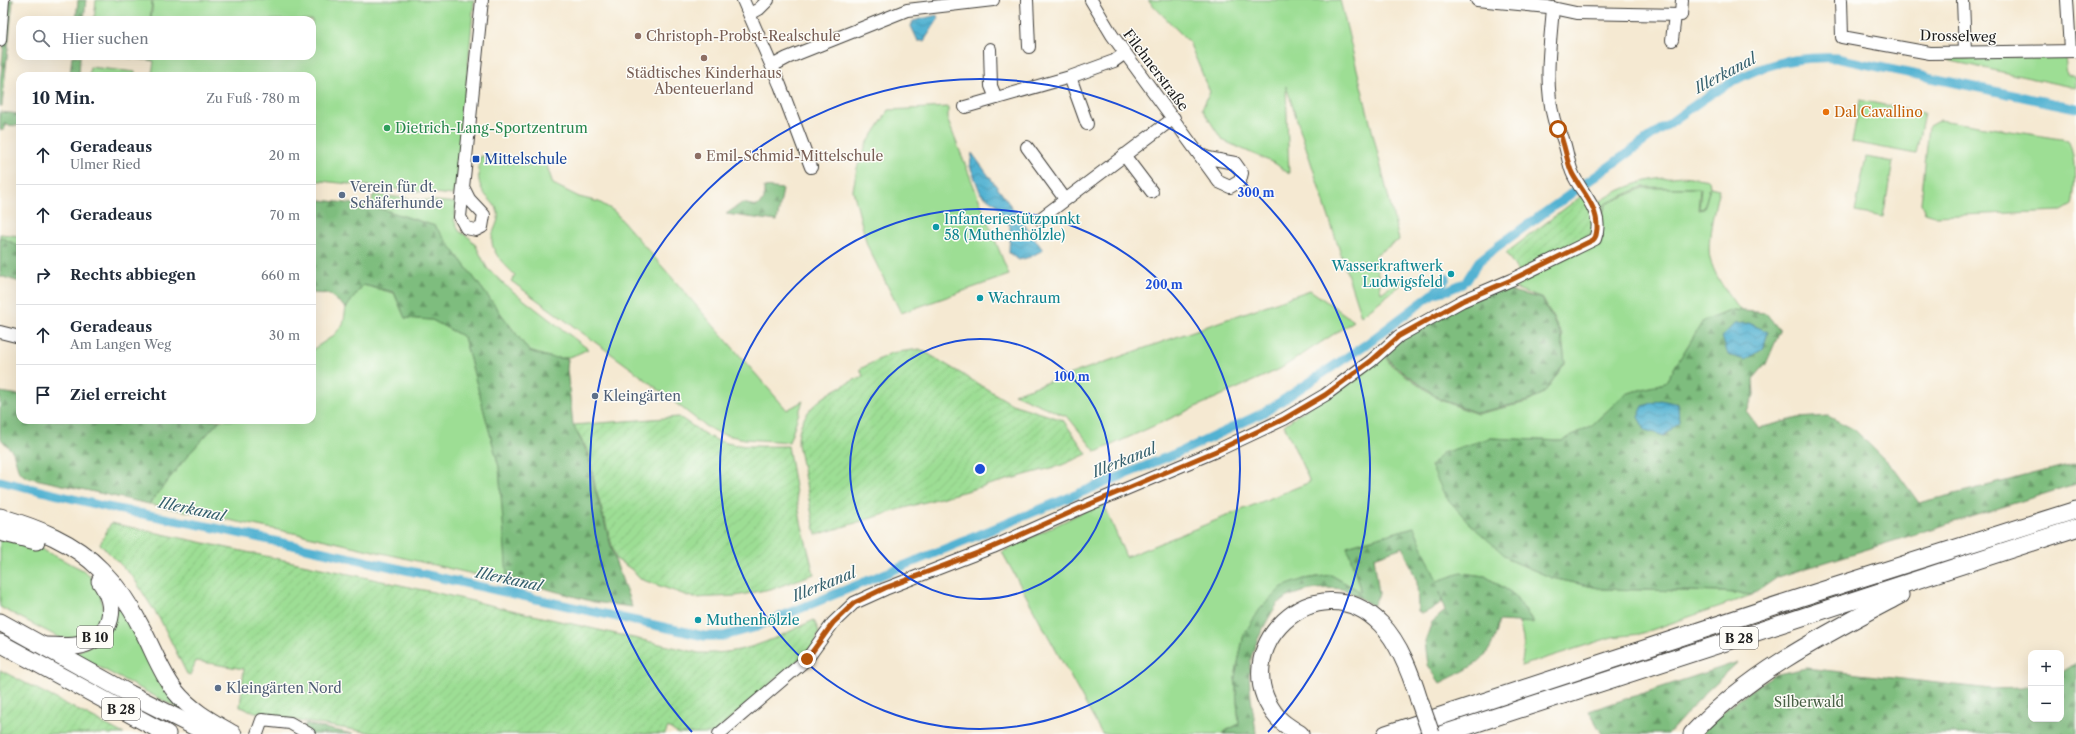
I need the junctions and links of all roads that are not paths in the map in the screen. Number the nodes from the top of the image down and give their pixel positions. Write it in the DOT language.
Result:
graph roads {
  1 [pos="3,0"];
  2 [pos="482,0"];
  3 [pos="743,0"];
  4 [pos="768,0"];
  5 [pos="992,0"];
  6 [pos="1027,0"];
  7 [pos="1091,0"];
  8 [pos="1478,0"];
  9 [pos="1682,0"];
  10 [pos="1841,0"];
  11 [pos="1963,0"];
  12 [pos="2067,0"];
  13 [pos="1567,5"];
  14 [pos="1553,8"];
  15 [pos="750,14"];
  16 [pos="1675,15"];
  17 [pos="0,40"];
  18 [pos="1672,40"];
  19 [pos="1029,47"];
  20 [pos="990,49"];
  21 [pos="2073,50"];
  22 [pos="1965,52"];
  23 [pos="1125,53"];
  24 [pos="772,66"];
  25 [pos="1070,77"];
  26 [pos="996,98"];
  27 [pos="965,107"];
  28 [pos="1174,118"];
  29 [pos="1087,124"];
  30 [pos="1027,147"];
  31 [pos="1124,155"];
  32 [pos="1200,155"];
  33 [pos="811,167"];
  34 [pos="464,189"];
  35 [pos="1152,192"];
  36 [pos="1065,199"];
  37 [pos="1040,219"];
  38 [pos="0,332"];
  39 [pos="16,336"];
  40 [pos="2076,510"];
  41 [pos="0,517"];
  42 [pos="2076,528"];
  43 [pos="0,532"];
  44 [pos="1941,573"];
  45 [pos="0,622"];
  46 [pos="0,643"];
  47 [pos="36,653"];
  48 [pos="167,734"];
  49 [pos="209,734"];
  50 [pos="233,734"];
  51 [pos="257,734"];
  52 [pos="309,734"];
  53 [pos="719,734"];
  54 [pos="1300,734"];
  55 [pos="1386,734"];
  56 [pos="1431,734"];
  57 [pos="1443,734"];
  58 [pos="1692,734"];
  1 -- 17 [label="street"];
  2 -- 34 [label="street"];
  3 -- 15 [label="street"];
  4 -- 15 [label="street"];
  5 -- 24 [label="street"];
  6 -- 19 [label="street"];
  7 -- 23 [label="street, Filchnerstraße"];
  8 -- 14 [label="street"];
  9 -- 16 [label="street"];
  10 -- 22 [label="street, Drosselweg"];
  11 -- 22 [label="street"];
  12 -- 21 [label="street"];
  13 -- 14 [label="street"];
  13 -- 16 [label="street"];
  14 -- 53 [label="street"];
  15 -- 24 [label="street"];
  16 -- 18 [label="street"];
  20 -- 26 [label="street"];
  21 -- 22 [label="street, Drosselweg"];
  23 -- 25 [label="street"];
  23 -- 28 [label="street, Filchnerstraße"];
  24 -- 33 [label="street"];
  25 -- 26 [label="street"];
  25 -- 29 [label="street"];
  26 -- 27 [label="street"];
  28 -- 31 [label="street"];
  28 -- 32 [label="street, Filchnerstraße"];
  30 -- 36 [label="street"];
  31 -- 35 [label="street"];
  31 -- 36 [label="street"];
  36 -- 37 [label="street"];
  38 -- 39 [label="street"];
  40 -- 55 [label="highway, B 28"];
  41 -- 50 [label="highway"];
  42 -- 44 [label="highway, B 28"];
  43 -- 47 [label="highway, B 10"];
  44 -- 57 [label="highway, B 28"];
  44 -- 58 [label="highway"];
  45 -- 47 [label="highway, B 10"];
  46 -- 47 [label="highway, B 10"];
  47 -- 48 [label="highway, B 28"];
  47 -- 49 [label="highway, B 28"];
  51 -- 52 [label="street"];
  54 -- 56 [label="highway, bridge"];
}
